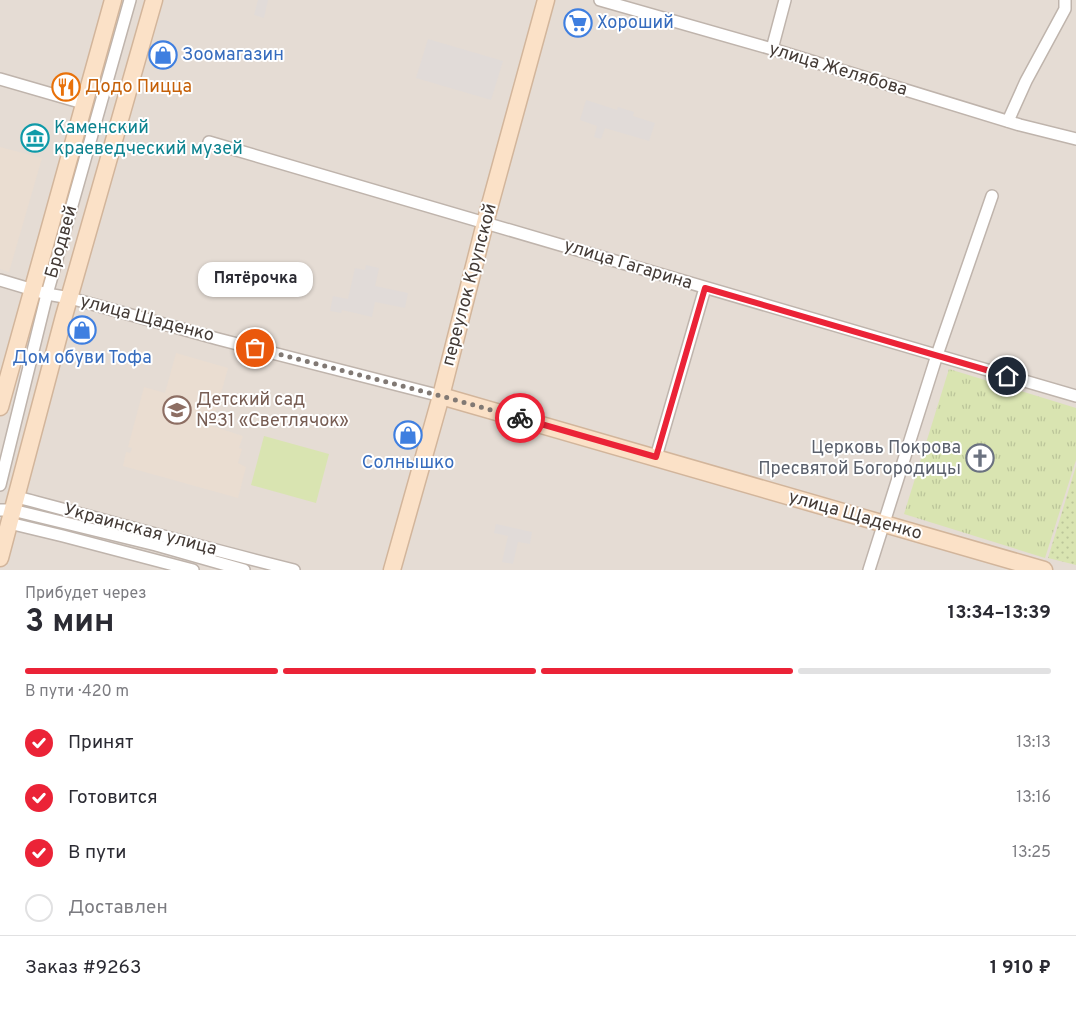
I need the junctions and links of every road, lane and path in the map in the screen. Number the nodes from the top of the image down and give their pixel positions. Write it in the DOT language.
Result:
graph roads {
  1 [pos="113,0"];
  2 [pos="130,0"];
  3 [pos="154,0"];
  4 [pos="546,0"];
  5 [pos="600,0"];
  6 [pos="785,0"];
  7 [pos="1065,0"];
  8 [pos="772,49"];
  9 [pos="0,79"];
  10 [pos="83,103"];
  11 [pos="1008,121"];
  12 [pos="1076,139"];
  13 [pos="208,142"];
  14 [pos="992,196"];
  15 [pos="485,223"];
  16 [pos="0,280"];
  17 [pos="705,288"];
  18 [pos="40,292"];
  19 [pos="70,298"];
  20 [pos="937,355"];
  21 [pos="441,396"];
  22 [pos="1076,396"];
  23 [pos="0,407"];
  24 [pos="656,457"];
  25 [pos="0,485"];
  26 [pos="9,510"];
  27 [pos="884,524"];
  28 [pos="158,540"];
  29 [pos="0,558"];
  30 [pos="152,559"];
  31 [pos="193,570"];
  32 [pos="244,570"];
  33 [pos="294,570"];
  34 [pos="392,570"];
  35 [pos="869,570"];
  36 [pos="1044,570"];
  1 -- 10 [label="street"];
  2 -- 18 [label="street, Бродвей"];
  3 -- 19 [label="street"];
  4 -- 15 [label="street, переулок Крупской"];
  5 -- 8 [label="street, улица Желябова"];
  6 -- 8 [label="street"];
  7 -- 11 [label="street"];
  8 -- 11 [label="street, улица Желябова"];
  9 -- 10 [label="street"];
  10 -- 18 [label="street"];
  11 -- 12 [label="street, улица Желябова"];
  13 -- 15 [label="street, улица Гагарина"];
  14 -- 20 [label="street"];
  15 -- 17 [label="street, улица Гагарина"];
  15 -- 21 [label="street, переулок Крупской"];
  16 -- 18 [label="street, улица Щаденко"];
  17 -- 20 [label="street, улица Гагарина"];
  17 -- 24 [label="street"];
  18 -- 19 [label="street, улица Щаденко"];
  18 -- 23 [label="street"];
  18 -- 25 [label="street, Бродвей"];
  19 -- 21 [label="street, улица Щаденко"];
  19 -- 26 [label="street"];
  20 -- 22 [label="street, улица Гагарина"];
  20 -- 27 [label="street"];
  21 -- 24 [label="street, улица Щаденко"];
  21 -- 34 [label="street, переулок Крупской"];
  24 -- 27 [label="street, улица Щаденко"];
  26 -- 28 [label="street, Украинская улица"];
  26 -- 29 [label="street"];
  26 -- 30 [label="street, Украинская улица"];
  27 -- 35 [label="street"];
  27 -- 36 [label="street, улица Щаденко"];
  28 -- 30 [label="street"];
  28 -- 32 [label="street"];
  28 -- 33 [label="street, Украинская улица"];
  30 -- 31 [label="street, Украинская улица"];
}
